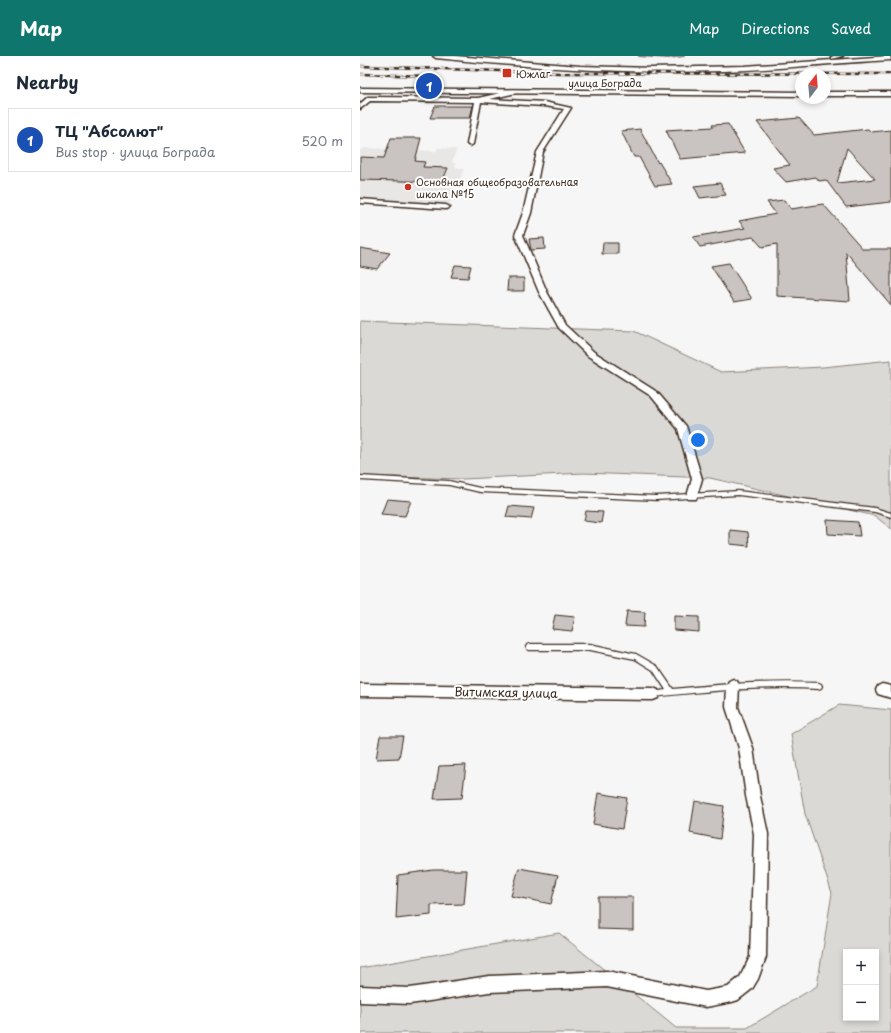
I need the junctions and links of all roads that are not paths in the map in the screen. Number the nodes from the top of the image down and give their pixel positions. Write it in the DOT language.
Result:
graph roads {
  1 [pos="436,56"];
  2 [pos="840,56"];
  3 [pos="833,58"];
  4 [pos="891,58"];
  5 [pos="360,90"];
  6 [pos="514,92"];
  7 [pos="795,94"];
  8 [pos="831,94"];
  9 [pos="891,94"];
  10 [pos="360,95"];
  11 [pos="368,99"];
  12 [pos="478,100"];
  13 [pos="360,107"];
  14 [pos="470,144"];
  15 [pos="360,201"];
  16 [pos="446,207"];
  17 [pos="360,478"];
  18 [pos="692,496"];
  19 [pos="891,515"];
  20 [pos="529,647"];
  21 [pos="733,685"];
  22 [pos="819,686"];
  23 [pos="360,690"];
  24 [pos="671,692"];
  25 [pos="653,694"];
  26 [pos="360,994"];
  1 -- 4 [label="street"];
  2 -- 3 [label="street"];
  5 -- 6 [label="main road, улица Бограда"];
  6 -- 7 [label="main road, улица Бограда"];
  6 -- 12 [label="street"];
  8 -- 9 [label="main road"];
  10 -- 11 [label="street"];
  11 -- 12 [label="street"];
  11 -- 13 [label="street"];
  12 -- 14 [label="street"];
  12 -- 18 [label="street"];
  15 -- 16 [label="street"];
  17 -- 18 [label="lane"];
  18 -- 19 [label="lane"];
  20 -- 24 [label="lane"];
  21 -- 22 [label="lane"];
  21 -- 24 [label="lane"];
  21 -- 26 [label="street"];
  23 -- 25 [label="street, Витимская улица"];
  24 -- 25 [label="lane"];
}
